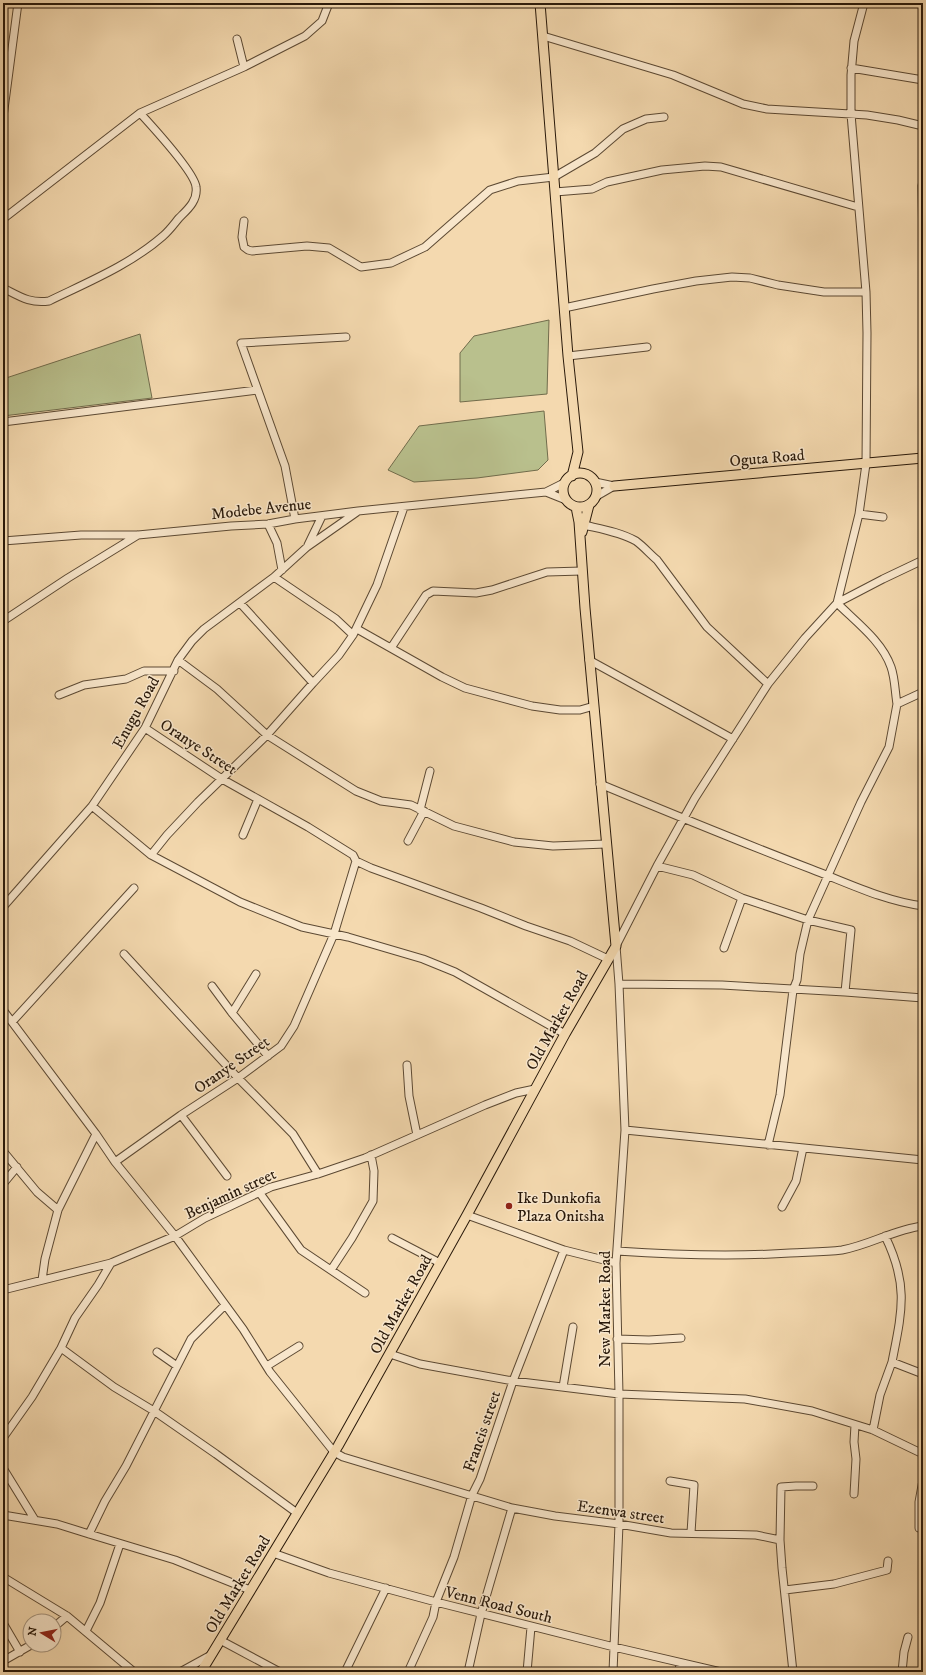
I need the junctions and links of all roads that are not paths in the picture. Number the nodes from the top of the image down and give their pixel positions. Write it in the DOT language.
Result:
graph roads {
  1 [pos="18,3"];
  2 [pos="329,3"];
  3 [pos="540,3"];
  4 [pos="864,3"];
  5 [pos="919,3"];
  6 [pos="923,6"];
  7 [pos="544,36"];
  8 [pos="237,39"];
  9 [pos="244,67"];
  10 [pos="851,68"];
  11 [pos="923,80"];
  12 [pos="140,113"];
  13 [pos="851,114"];
  14 [pos="3,117"];
  15 [pos="664,117"];
  16 [pos="923,126"];
  17 [pos="554,177"];
  18 [pos="923,181"];
  19 [pos="555,192"];
  20 [pos="858,207"];
  21 [pos="3,219"];
  22 [pos="244,221"];
  23 [pos="923,250"];
  24 [pos="3,288"];
  25 [pos="866,292"];
  26 [pos="564,308"];
  27 [pos="346,337"];
  28 [pos="647,346"];
  29 [pos="568,356"];
  30 [pos="257,390"];
  31 [pos="3,422"];
  32 [pos="578,452"];
  33 [pos="923,458"];
  34 [pos="866,464"];
  35 [pos="587,475"];
  36 [pos="572,476"];
  37 [pos="595,482"];
  38 [pos="564,483"];
  39 [pos="614,486"];
  40 [pos="546,492"];
  41 [pos="595,497"];
  42 [pos="566,500"];
  43 [pos="589,505"];
  44 [pos="404,507"];
  45 [pos="576,507"];
  46 [pos="358,511"];
  47 [pos="859,514"];
  48 [pos="322,516"];
  49 [pos="883,517"];
  50 [pos="295,519"];
  51 [pos="268,524"];
  52 [pos="584,525"];
  53 [pos="138,535"];
  54 [pos="580,539"];
  55 [pos="3,541"];
  56 [pos="307,547"];
  57 [pos="923,560"];
  58 [pos="282,570"];
  59 [pos="582,570"];
  60 [pos="274,577"];
  61 [pos="240,603"];
  62 [pos="837,603"];
  63 [pos="3,621"];
  64 [pos="355,632"];
  65 [pos="391,648"];
  66 [pos="178,660"];
  67 [pos="590,660"];
  68 [pos="174,671"];
  69 [pos="313,683"];
  70 [pos="768,684"];
  71 [pos="923,692"];
  72 [pos="59,695"];
  73 [pos="897,704"];
  74 [pos="594,706"];
  75 [pos="145,728"];
  76 [pos="267,735"];
  77 [pos="733,739"];
  78 [pos="430,771"];
  79 [pos="222,779"];
  80 [pos="600,784"];
  81 [pos="258,799"];
  82 [pos="92,806"];
  83 [pos="422,810"];
  84 [pos="684,818"];
  85 [pos="243,835"];
  86 [pos="408,842"];
  87 [pos="606,844"];
  88 [pos="151,855"];
  89 [pos="356,861"];
  90 [pos="657,866"];
  91 [pos="828,876"];
  92 [pos="134,888"];
  93 [pos="742,898"];
  94 [pos="923,906"];
  95 [pos="3,907"];
  96 [pos="808,920"];
  97 [pos="334,934"];
  98 [pos="616,946"];
  99 [pos="724,948"];
  100 [pos="124,954"];
  101 [pos="608,959"];
  102 [pos="256,974"];
  103 [pos="619,984"];
  104 [pos="212,986"];
  105 [pos="793,990"];
  106 [pos="845,992"];
  107 [pos="923,998"];
  108 [pos="3,1010"];
  109 [pos="232,1013"];
  110 [pos="12,1022"];
  111 [pos="565,1034"];
  112 [pos="268,1056"];
  113 [pos="407,1065"];
  114 [pos="238,1078"];
  115 [pos="535,1089"];
  116 [pos="181,1115"];
  117 [pos="625,1130"];
  118 [pos="96,1134"];
  119 [pos="417,1135"];
  120 [pos="768,1145"];
  121 [pos="803,1148"];
  122 [pos="3,1151"];
  123 [pos="371,1155"];
  124 [pos="923,1160"];
  125 [pos="115,1162"];
  126 [pos="17,1167"];
  127 [pos="318,1174"];
  128 [pos="227,1176"];
  129 [pos="3,1184"];
  130 [pos="259,1192"];
  131 [pos="782,1207"];
  132 [pos="58,1210"];
  133 [pos="467,1216"];
  134 [pos="923,1226"];
  135 [pos="175,1236"];
  136 [pos="885,1236"];
  137 [pos="392,1238"];
  138 [pos="564,1250"];
  139 [pos="617,1252"];
  140 [pos="111,1263"];
  141 [pos="440,1263"];
  142 [pos="616,1263"];
  143 [pos="331,1270"];
  144 [pos="42,1280"];
  145 [pos="3,1290"];
  146 [pos="365,1293"];
  147 [pos="225,1305"];
  148 [pos="573,1327"];
  149 [pos="681,1338"];
  150 [pos="617,1339"];
  151 [pos="299,1346"];
  152 [pos="60,1348"];
  153 [pos="157,1352"];
  154 [pos="390,1354"];
  155 [pos="892,1362"];
  156 [pos="177,1366"];
  157 [pos="267,1366"];
  158 [pos="923,1374"];
  159 [pos="513,1380"];
  160 [pos="563,1387"];
  161 [pos="619,1394"];
  162 [pos="154,1411"];
  163 [pos="855,1424"];
  164 [pos="872,1430"];
  165 [pos="3,1438"];
  166 [pos="334,1452"];
  167 [pos="923,1454"];
  168 [pos="3,1468"];
  169 [pos="923,1480"];
  170 [pos="670,1481"];
  171 [pos="813,1486"];
  172 [pos="854,1494"];
  173 [pos="472,1495"];
  174 [pos="512,1508"];
  175 [pos="297,1513"];
  176 [pos="3,1515"];
  177 [pos="35,1520"];
  178 [pos="619,1524"];
  179 [pos="919,1528"];
  180 [pos="691,1533"];
  181 [pos="89,1534"];
  182 [pos="780,1540"];
  183 [pos="120,1544"];
  184 [pos="273,1553"];
  185 [pos="888,1561"];
  186 [pos="3,1577"];
  187 [pos="386,1588"];
  188 [pos="250,1590"];
  189 [pos="785,1590"];
  190 [pos="436,1602"];
  191 [pos="481,1614"];
  192 [pos="67,1616"];
  193 [pos="62,1620"];
  194 [pos="3,1623"];
  195 [pos="531,1627"];
  196 [pos="86,1631"];
  197 [pos="908,1638"];
  198 [pos="220,1640"];
  199 [pos="614,1647"];
  200 [pos="20,1652"];
  201 [pos="210,1655"];
  202 [pos="3,1661"];
  203 [pos="680,1663"];
  204 [pos="134,1672"];
  205 [pos="180,1672"];
  206 [pos="201,1672"];
  207 [pos="280,1672"];
  208 [pos="345,1672"];
  209 [pos="408,1672"];
  210 [pos="468,1672"];
  211 [pos="527,1672"];
  212 [pos="613,1672"];
  213 [pos="679,1672"];
  214 [pos="721,1672"];
  215 [pos="792,1672"];
  216 [pos="902,1672"];
  1 -- 14 [label="street"];
  2 -- 9 [label="street"];
  3 -- 7 [label="main road"];
  4 -- 10 [label="street"];
  5 -- 6 [label="street"];
  7 -- 13 [label="street"];
  7 -- 17 [label="main road"];
  8 -- 9 [label="street"];
  9 -- 12 [label="street"];
  10 -- 11 [label="street"];
  10 -- 13 [label="street"];
  12 -- 21 [label="street"];
  12 -- 24 [label="street"];
  13 -- 16 [label="street"];
  13 -- 20 [label="street"];
  15 -- 17 [label="street"];
  17 -- 19 [label="main road"];
  17 -- 22 [label="street"];
  18 -- 23 [label="street"];
  19 -- 20 [label="street"];
  19 -- 26 [label="main road"];
  20 -- 25 [label="street"];
  25 -- 26 [label="street"];
  25 -- 34 [label="street"];
  26 -- 29 [label="main road"];
  27 -- 30 [label="street"];
  28 -- 29 [label="street"];
  29 -- 32 [label="main road"];
  30 -- 31 [label="street"];
  30 -- 50 [label="street"];
  32 -- 35 [label="main road"];
  32 -- 36 [label="main road"];
  33 -- 34 [label="main road, Oguta Road"];
  34 -- 39 [label="main road, Oguta Road"];
  34 -- 47 [label="street"];
  35 -- 36 [label="main road"];
  35 -- 37 [label="main road"];
  36 -- 38 [label="main road"];
  37 -- 39 [label="street"];
  37 -- 41 [label="main road"];
  38 -- 40 [label="street"];
  38 -- 42 [label="main road"];
  39 -- 41 [label="street"];
  40 -- 42 [label="street"];
  40 -- 44 [label="street, Modebe Avenue"];
  41 -- 43 [label="main road"];
  42 -- 45 [label="main road"];
  43 -- 45 [label="main road"];
  43 -- 52 [label="main road"];
  44 -- 46 [label="street, Modebe Avenue"];
  44 -- 64 [label="street"];
  45 -- 54 [label="main road"];
  46 -- 48 [label="street, Modebe Avenue"];
  46 -- 56 [label="street"];
  47 -- 49 [label="street"];
  47 -- 62 [label="street"];
  48 -- 50 [label="street, Modebe Avenue"];
  48 -- 56 [label="street"];
  50 -- 51 [label="street, Modebe Avenue"];
  51 -- 53 [label="street, Modebe Avenue"];
  51 -- 58 [label="street"];
  52 -- 54 [label="main road"];
  52 -- 70 [label="street"];
  53 -- 55 [label="street"];
  53 -- 63 [label="street, Modebe Avenue"];
  54 -- 59 [label="main road"];
  56 -- 58 [label="street, Enugu Road"];
  57 -- 62 [label="street"];
  58 -- 60 [label="street, Enugu Road"];
  59 -- 65 [label="street"];
  59 -- 67 [label="main road"];
  60 -- 61 [label="street, Enugu Road"];
  60 -- 64 [label="street"];
  61 -- 66 [label="street, Enugu Road"];
  61 -- 69 [label="street"];
  62 -- 70 [label="street"];
  62 -- 73 [label="street"];
  64 -- 65 [label="street"];
  64 -- 69 [label="street"];
  65 -- 74 [label="street"];
  66 -- 68 [label="street, Enugu Road"];
  66 -- 76 [label="street"];
  67 -- 74 [label="main road"];
  67 -- 77 [label="street"];
  68 -- 72 [label="street"];
  68 -- 75 [label="street, Enugu Road"];
  69 -- 76 [label="street"];
  70 -- 77 [label="street"];
  71 -- 73 [label="street"];
  73 -- 91 [label="street"];
  74 -- 80 [label="main road"];
  75 -- 79 [label="street, Oranye Street"];
  75 -- 82 [label="street, Enugu Road"];
  76 -- 79 [label="street"];
  76 -- 83 [label="street"];
  77 -- 84 [label="street"];
  78 -- 83 [label="street"];
  79 -- 81 [label="street, Oranye Street"];
  79 -- 88 [label="street"];
  80 -- 84 [label="street"];
  80 -- 87 [label="main road"];
  81 -- 85 [label="street"];
  81 -- 89 [label="street, Oranye Street"];
  82 -- 88 [label="street"];
  82 -- 95 [label="street, Enugu Road"];
  83 -- 86 [label="street"];
  83 -- 87 [label="street"];
  84 -- 90 [label="street"];
  84 -- 91 [label="street"];
  87 -- 98 [label="main road"];
  88 -- 97 [label="street"];
  89 -- 97 [label="street, Oranye Street"];
  89 -- 101 [label="street"];
  90 -- 93 [label="street"];
  90 -- 98 [label="street"];
  91 -- 94 [label="street"];
  91 -- 96 [label="street"];
  92 -- 110 [label="street"];
  93 -- 96 [label="street"];
  93 -- 99 [label="street"];
  96 -- 105 [label="street"];
  96 -- 106 [label="street"];
  97 -- 111 [label="street"];
  97 -- 112 [label="street, Oranye Street"];
  98 -- 101 [label="main road, Old Market Road"];
  98 -- 103 [label="street, New Market Road"];
  100 -- 114 [label="street"];
  101 -- 111 [label="main road, Old Market Road"];
  102 -- 109 [label="street"];
  103 -- 105 [label="street"];
  103 -- 117 [label="street, New Market Road"];
  104 -- 109 [label="street"];
  105 -- 106 [label="street"];
  105 -- 120 [label="street"];
  106 -- 107 [label="street"];
  108 -- 110 [label="street"];
  109 -- 112 [label="street"];
  110 -- 118 [label="street"];
  111 -- 115 [label="main road, Old Market Road"];
  112 -- 114 [label="street, Oranye Street"];
  113 -- 119 [label="street"];
  114 -- 116 [label="street, Oranye Street"];
  114 -- 127 [label="street"];
  115 -- 119 [label="street, Benjamin street"];
  115 -- 133 [label="main road, Old Market Road"];
  116 -- 125 [label="street, Oranye Street"];
  116 -- 128 [label="street"];
  117 -- 120 [label="street"];
  117 -- 139 [label="street, New Market Road"];
  118 -- 125 [label="street"];
  118 -- 132 [label="street"];
  119 -- 123 [label="street, Benjamin street"];
  120 -- 121 [label="street"];
  121 -- 124 [label="street"];
  121 -- 131 [label="street"];
  122 -- 126 [label="street"];
  123 -- 127 [label="street, Benjamin street"];
  123 -- 143 [label="street"];
  125 -- 135 [label="street"];
  126 -- 129 [label="street"];
  126 -- 132 [label="street"];
  127 -- 130 [label="street, Benjamin street"];
  130 -- 135 [label="street, Benjamin street"];
  130 -- 143 [label="street"];
  132 -- 144 [label="street"];
  133 -- 138 [label="street"];
  133 -- 141 [label="main road, Old Market Road"];
  134 -- 136 [label="street"];
  135 -- 140 [label="street, Benjamin street"];
  135 -- 147 [label="street"];
  136 -- 139 [label="street"];
  136 -- 155 [label="street"];
  137 -- 141 [label="street"];
  138 -- 142 [label="street"];
  138 -- 159 [label="street, Francis street"];
  139 -- 142 [label="street, New Market Road"];
  140 -- 144 [label="street, Benjamin street"];
  140 -- 152 [label="street"];
  141 -- 154 [label="main road, Old Market Road"];
  142 -- 150 [label="street, New Market Road"];
  143 -- 146 [label="street"];
  144 -- 145 [label="street, Benjamin street"];
  147 -- 156 [label="street"];
  147 -- 157 [label="street"];
  148 -- 160 [label="street"];
  149 -- 150 [label="street"];
  150 -- 161 [label="street, New Market Road"];
  151 -- 157 [label="street"];
  152 -- 162 [label="street"];
  152 -- 165 [label="street"];
  153 -- 156 [label="street"];
  154 -- 159 [label="street"];
  154 -- 166 [label="main road, Old Market Road"];
  155 -- 158 [label="street"];
  155 -- 164 [label="street"];
  156 -- 162 [label="street"];
  157 -- 166 [label="street"];
  159 -- 160 [label="street"];
  159 -- 173 [label="street, Francis street"];
  160 -- 161 [label="street"];
  161 -- 163 [label="street"];
  161 -- 178 [label="street, New Market Road"];
  162 -- 175 [label="street"];
  162 -- 181 [label="street"];
  163 -- 164 [label="street"];
  163 -- 172 [label="street"];
  164 -- 167 [label="street"];
  166 -- 173 [label="street, Ezenwa street"];
  166 -- 175 [label="main road, Old Market Road"];
  168 -- 177 [label="street"];
  169 -- 179 [label="street"];
  170 -- 180 [label="street"];
  171 -- 182 [label="street"];
  173 -- 174 [label="street, Ezenwa street"];
  173 -- 190 [label="street, Francis street"];
  174 -- 178 [label="street, Ezenwa street"];
  174 -- 191 [label="street"];
  175 -- 184 [label="main road, Old Market Road"];
  176 -- 177 [label="street"];
  177 -- 181 [label="street"];
  178 -- 180 [label="street, Ezenwa street"];
  178 -- 199 [label="street, New Market Road"];
  180 -- 182 [label="street, Ezenwa street"];
  181 -- 183 [label="street"];
  182 -- 189 [label="street"];
  183 -- 188 [label="street"];
  183 -- 196 [label="street"];
  184 -- 187 [label="street, Venn Road South"];
  184 -- 188 [label="main road, Old Market Road"];
  185 -- 189 [label="street"];
  186 -- 192 [label="street"];
  187 -- 190 [label="street, Venn Road South"];
  187 -- 208 [label="street"];
  188 -- 198 [label="main road, Old Market Road"];
  189 -- 215 [label="street"];
  190 -- 191 [label="street, Venn Road South"];
  190 -- 209 [label="street, Francis street"];
  191 -- 195 [label="street, Venn Road South"];
  191 -- 210 [label="street"];
  192 -- 193 [label="street"];
  192 -- 196 [label="street"];
  194 -- 200 [label="street"];
  195 -- 199 [label="street, Venn Road South"];
  195 -- 211 [label="street"];
  196 -- 204 [label="street"];
  197 -- 216 [label="street"];
  198 -- 201 [label="main road, Old Market Road"];
  198 -- 207 [label="street"];
  199 -- 203 [label="street, Venn Road South"];
  199 -- 212 [label="street, New Market Road"];
  200 -- 202 [label="street"];
  201 -- 205 [label="street"];
  201 -- 206 [label="main road, Old Market Road"];
  203 -- 213 [label="street"];
  203 -- 214 [label="street, Venn Road South"];
}
